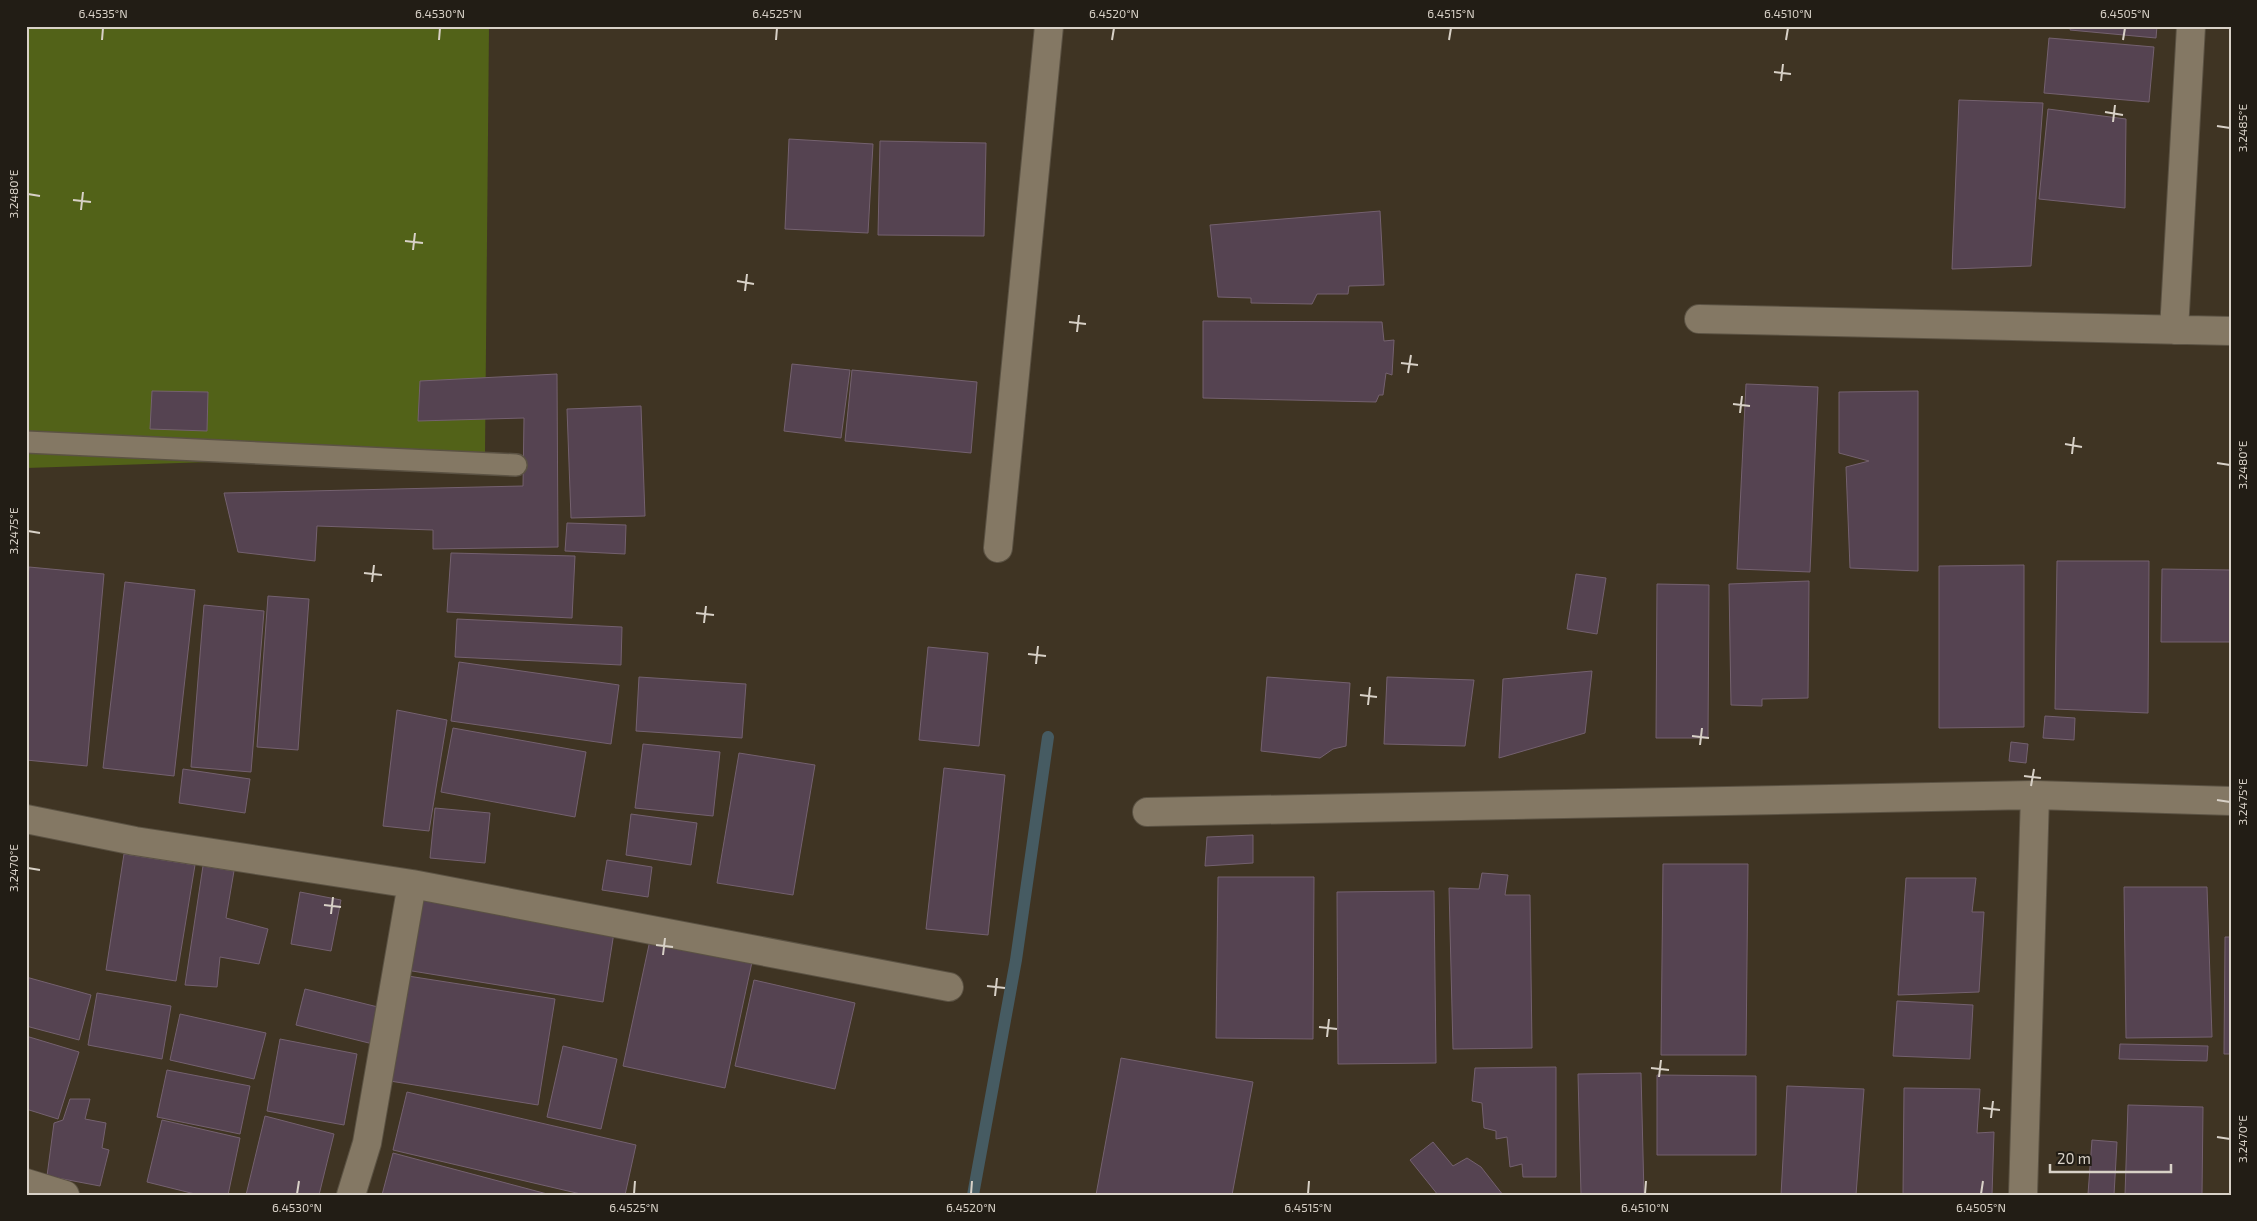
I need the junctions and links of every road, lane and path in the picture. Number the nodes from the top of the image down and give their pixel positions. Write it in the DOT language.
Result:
graph roads {
  1 [pos="1049,26"];
  2 [pos="2191,26"];
  3 [pos="1699,319"];
  4 [pos="2174,330"];
  5 [pos="2231,331"];
  6 [pos="26,442"];
  7 [pos="516,465"];
  8 [pos="998,548"];
  9 [pos="2035,795"];
  10 [pos="2231,801"];
  11 [pos="1147,812"];
  12 [pos="26,819"];
  13 [pos="412,884"];
  14 [pos="949,987"];
  15 [pos="26,1183"];
  16 [pos="65,1195"];
  17 [pos="351,1195"];
  18 [pos="2022,1195"];
  1 -- 8 [label="street"];
  2 -- 4 [label="street"];
  3 -- 4 [label="street"];
  4 -- 5 [label="street"];
  6 -- 7 [label="lane"];
  9 -- 10 [label="street"];
  9 -- 11 [label="street"];
  9 -- 18 [label="street"];
  12 -- 13 [label="street"];
  13 -- 14 [label="street"];
  13 -- 17 [label="street"];
  15 -- 16 [label="street"];
}
